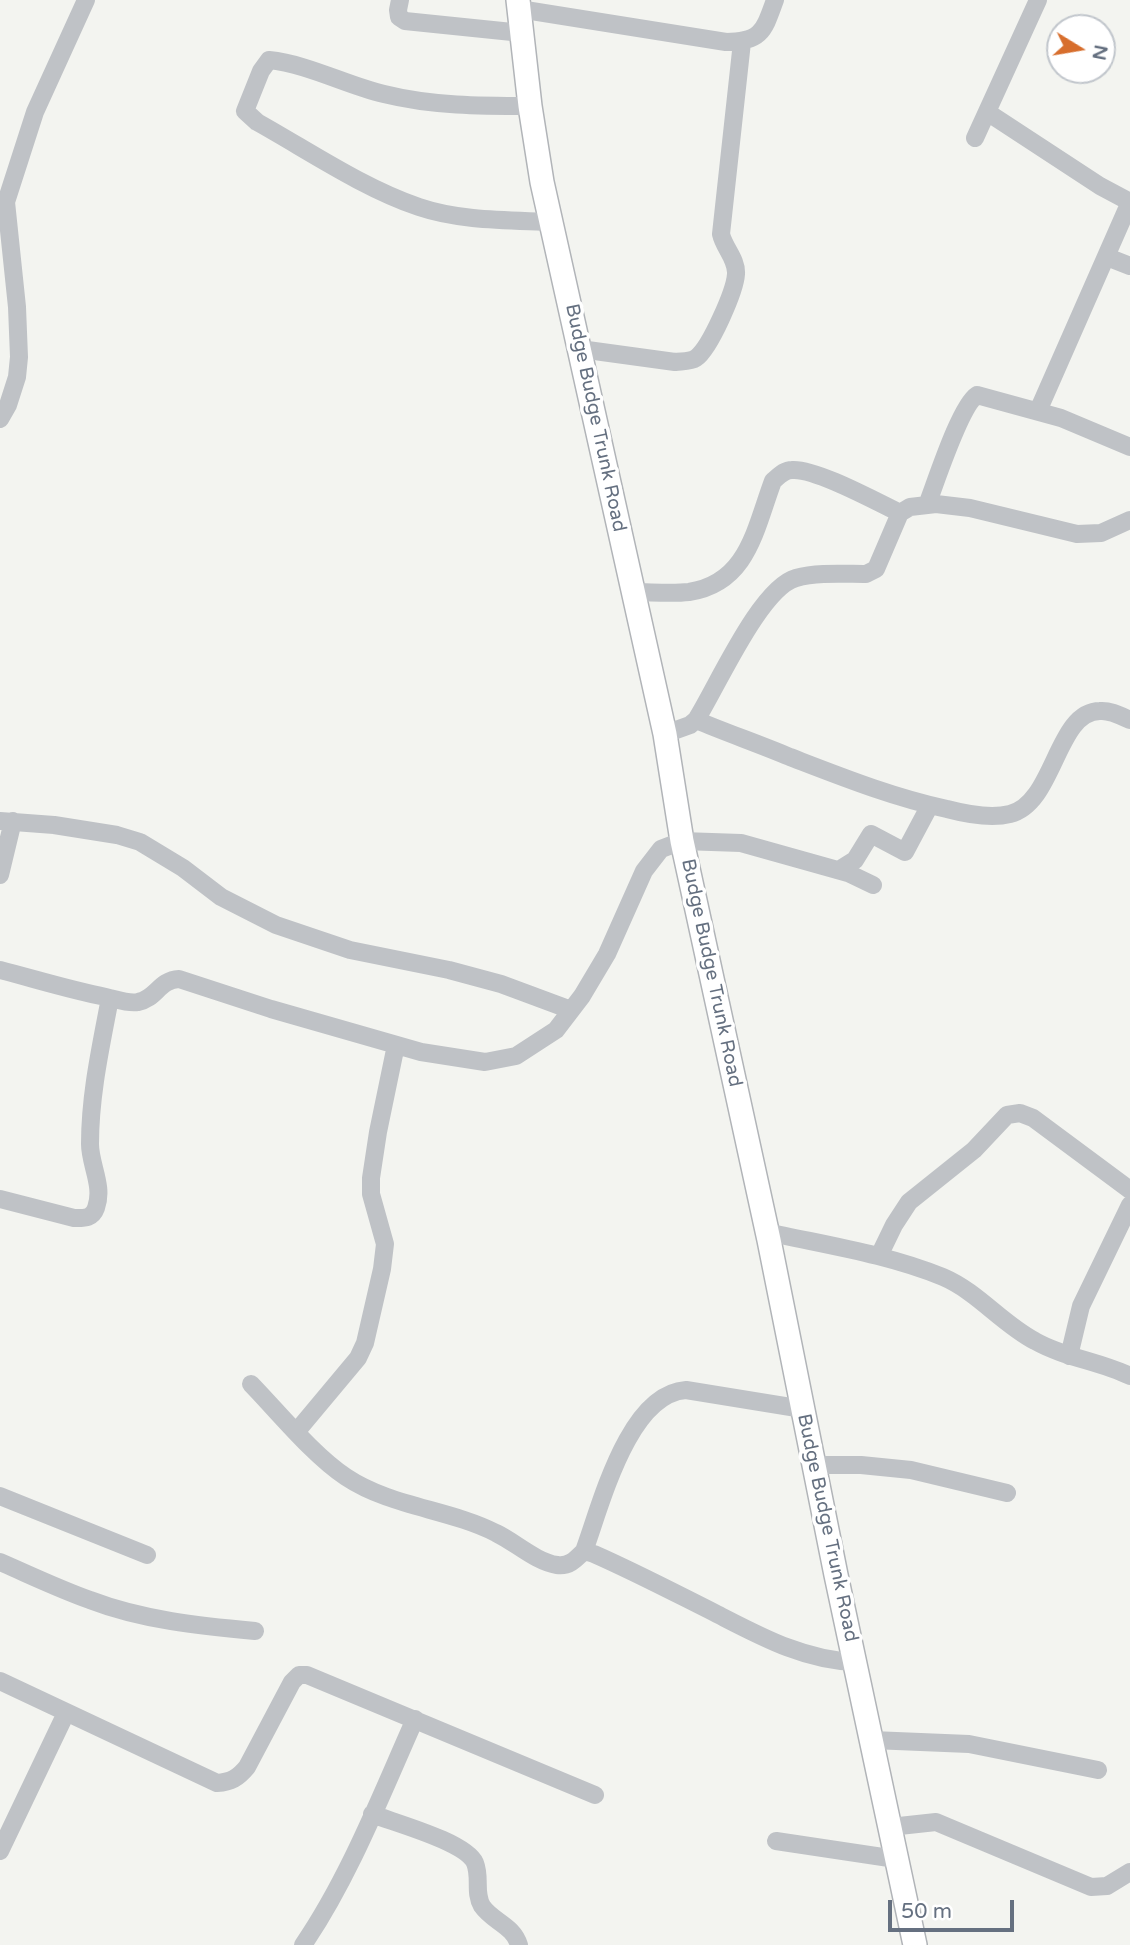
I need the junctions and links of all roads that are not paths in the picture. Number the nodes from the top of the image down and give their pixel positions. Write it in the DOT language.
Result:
graph roads {
  1 [pos="86,0"];
  2 [pos="400,0"];
  3 [pos="775,0"];
  4 [pos="1038,0"];
  5 [pos="519,4"];
  6 [pos="522,33"];
  7 [pos="742,42"];
  8 [pos="530,106"];
  9 [pos="987,112"];
  10 [pos="975,138"];
  11 [pos="1130,202"];
  12 [pos="552,222"];
  13 [pos="1107,257"];
  14 [pos="1130,266"];
  15 [pos="580,349"];
  16 [pos="1038,411"];
  17 [pos="0,419"];
  18 [pos="1130,447"];
  19 [pos="927,505"];
  20 [pos="900,513"];
  21 [pos="1130,520"];
  22 [pos="633,592"];
  23 [pos="696,720"];
  24 [pos="1130,720"];
  25 [pos="664,734"];
  26 [pos="930,806"];
  27 [pos="6,821"];
  28 [pos="682,841"];
  29 [pos="839,870"];
  30 [pos="0,876"];
  31 [pos="873,885"];
  32 [pos="0,970"];
  33 [pos="110,998"];
  34 [pos="571,1010"];
  35 [pos="396,1045"];
  36 [pos="1130,1190"];
  37 [pos="0,1199"];
  38 [pos="1130,1205"];
  39 [pos="767,1231"];
  40 [pos="879,1256"];
  41 [pos="1069,1356"];
  42 [pos="1130,1376"];
  43 [pos="251,1384"];
  44 [pos="803,1409"];
  45 [pos="297,1431"];
  46 [pos="814,1465"];
  47 [pos="1007,1493"];
  48 [pos="0,1496"];
  49 [pos="584,1551"];
  50 [pos="147,1555"];
  51 [pos="0,1562"];
  52 [pos="255,1631"];
  53 [pos="855,1662"];
  54 [pos="0,1681"];
  55 [pos="66,1713"];
  56 [pos="415,1719"];
  57 [pos="872,1740"];
  58 [pos="1098,1770"];
  59 [pos="595,1795"];
  60 [pos="372,1814"];
  61 [pos="890,1827"];
  62 [pos="776,1842"];
  63 [pos="0,1851"];
  64 [pos="897,1859"];
  65 [pos="1130,1872"];
  66 [pos="303,1945"];
  67 [pos="519,1945"];
  68 [pos="915,1945"];
  1 -- 17 [label="street"];
  2 -- 6 [label="street"];
  3 -- 7 [label="street"];
  4 -- 9 [label="street"];
  5 -- 6 [label="main road, Budge Budge Trunk Road"];
  5 -- 7 [label="street"];
  6 -- 8 [label="main road, Budge Budge Trunk Road"];
  7 -- 15 [label="street"];
  8 -- 12 [label="main road, Budge Budge Trunk Road"];
  8 -- 12 [label="street"];
  9 -- 10 [label="street"];
  9 -- 11 [label="street"];
  11 -- 13 [label="street"];
  12 -- 15 [label="main road, Budge Budge Trunk Road"];
  13 -- 14 [label="street"];
  13 -- 16 [label="street"];
  15 -- 22 [label="main road, Budge Budge Trunk Road"];
  16 -- 18 [label="street"];
  16 -- 19 [label="street"];
  19 -- 20 [label="street"];
  19 -- 21 [label="street"];
  20 -- 22 [label="street"];
  20 -- 23 [label="street"];
  22 -- 25 [label="main road, Budge Budge Trunk Road"];
  23 -- 25 [label="street"];
  23 -- 26 [label="street"];
  24 -- 26 [label="street"];
  25 -- 28 [label="main road, Budge Budge Trunk Road"];
  26 -- 29 [label="street"];
  27 -- 30 [label="street"];
  27 -- 34 [label="street"];
  28 -- 29 [label="street"];
  28 -- 34 [label="street"];
  28 -- 39 [label="main road, Budge Budge Trunk Road"];
  29 -- 31 [label="street"];
  32 -- 33 [label="street"];
  33 -- 35 [label="street"];
  33 -- 37 [label="street"];
  34 -- 35 [label="street"];
  35 -- 45 [label="street"];
  36 -- 40 [label="street"];
  38 -- 41 [label="street"];
  39 -- 40 [label="street"];
  39 -- 44 [label="main road, Budge Budge Trunk Road"];
  40 -- 41 [label="street"];
  41 -- 42 [label="street"];
  43 -- 45 [label="street"];
  44 -- 46 [label="main road, Budge Budge Trunk Road"];
  44 -- 49 [label="street"];
  45 -- 49 [label="street"];
  46 -- 47 [label="street"];
  46 -- 53 [label="main road, Budge Budge Trunk Road"];
  48 -- 50 [label="street"];
  49 -- 53 [label="street"];
  51 -- 52 [label="street"];
  53 -- 57 [label="main road, Budge Budge Trunk Road"];
  54 -- 55 [label="street"];
  55 -- 56 [label="street"];
  55 -- 63 [label="street"];
  56 -- 59 [label="street"];
  56 -- 60 [label="street"];
  57 -- 58 [label="street"];
  57 -- 61 [label="main road, Budge Budge Trunk Road"];
  60 -- 66 [label="street"];
  60 -- 67 [label="street"];
  61 -- 64 [label="main road, Budge Budge Trunk Road"];
  61 -- 65 [label="street"];
  62 -- 64 [label="street"];
  64 -- 68 [label="main road, Budge Budge Trunk Road"];
}
